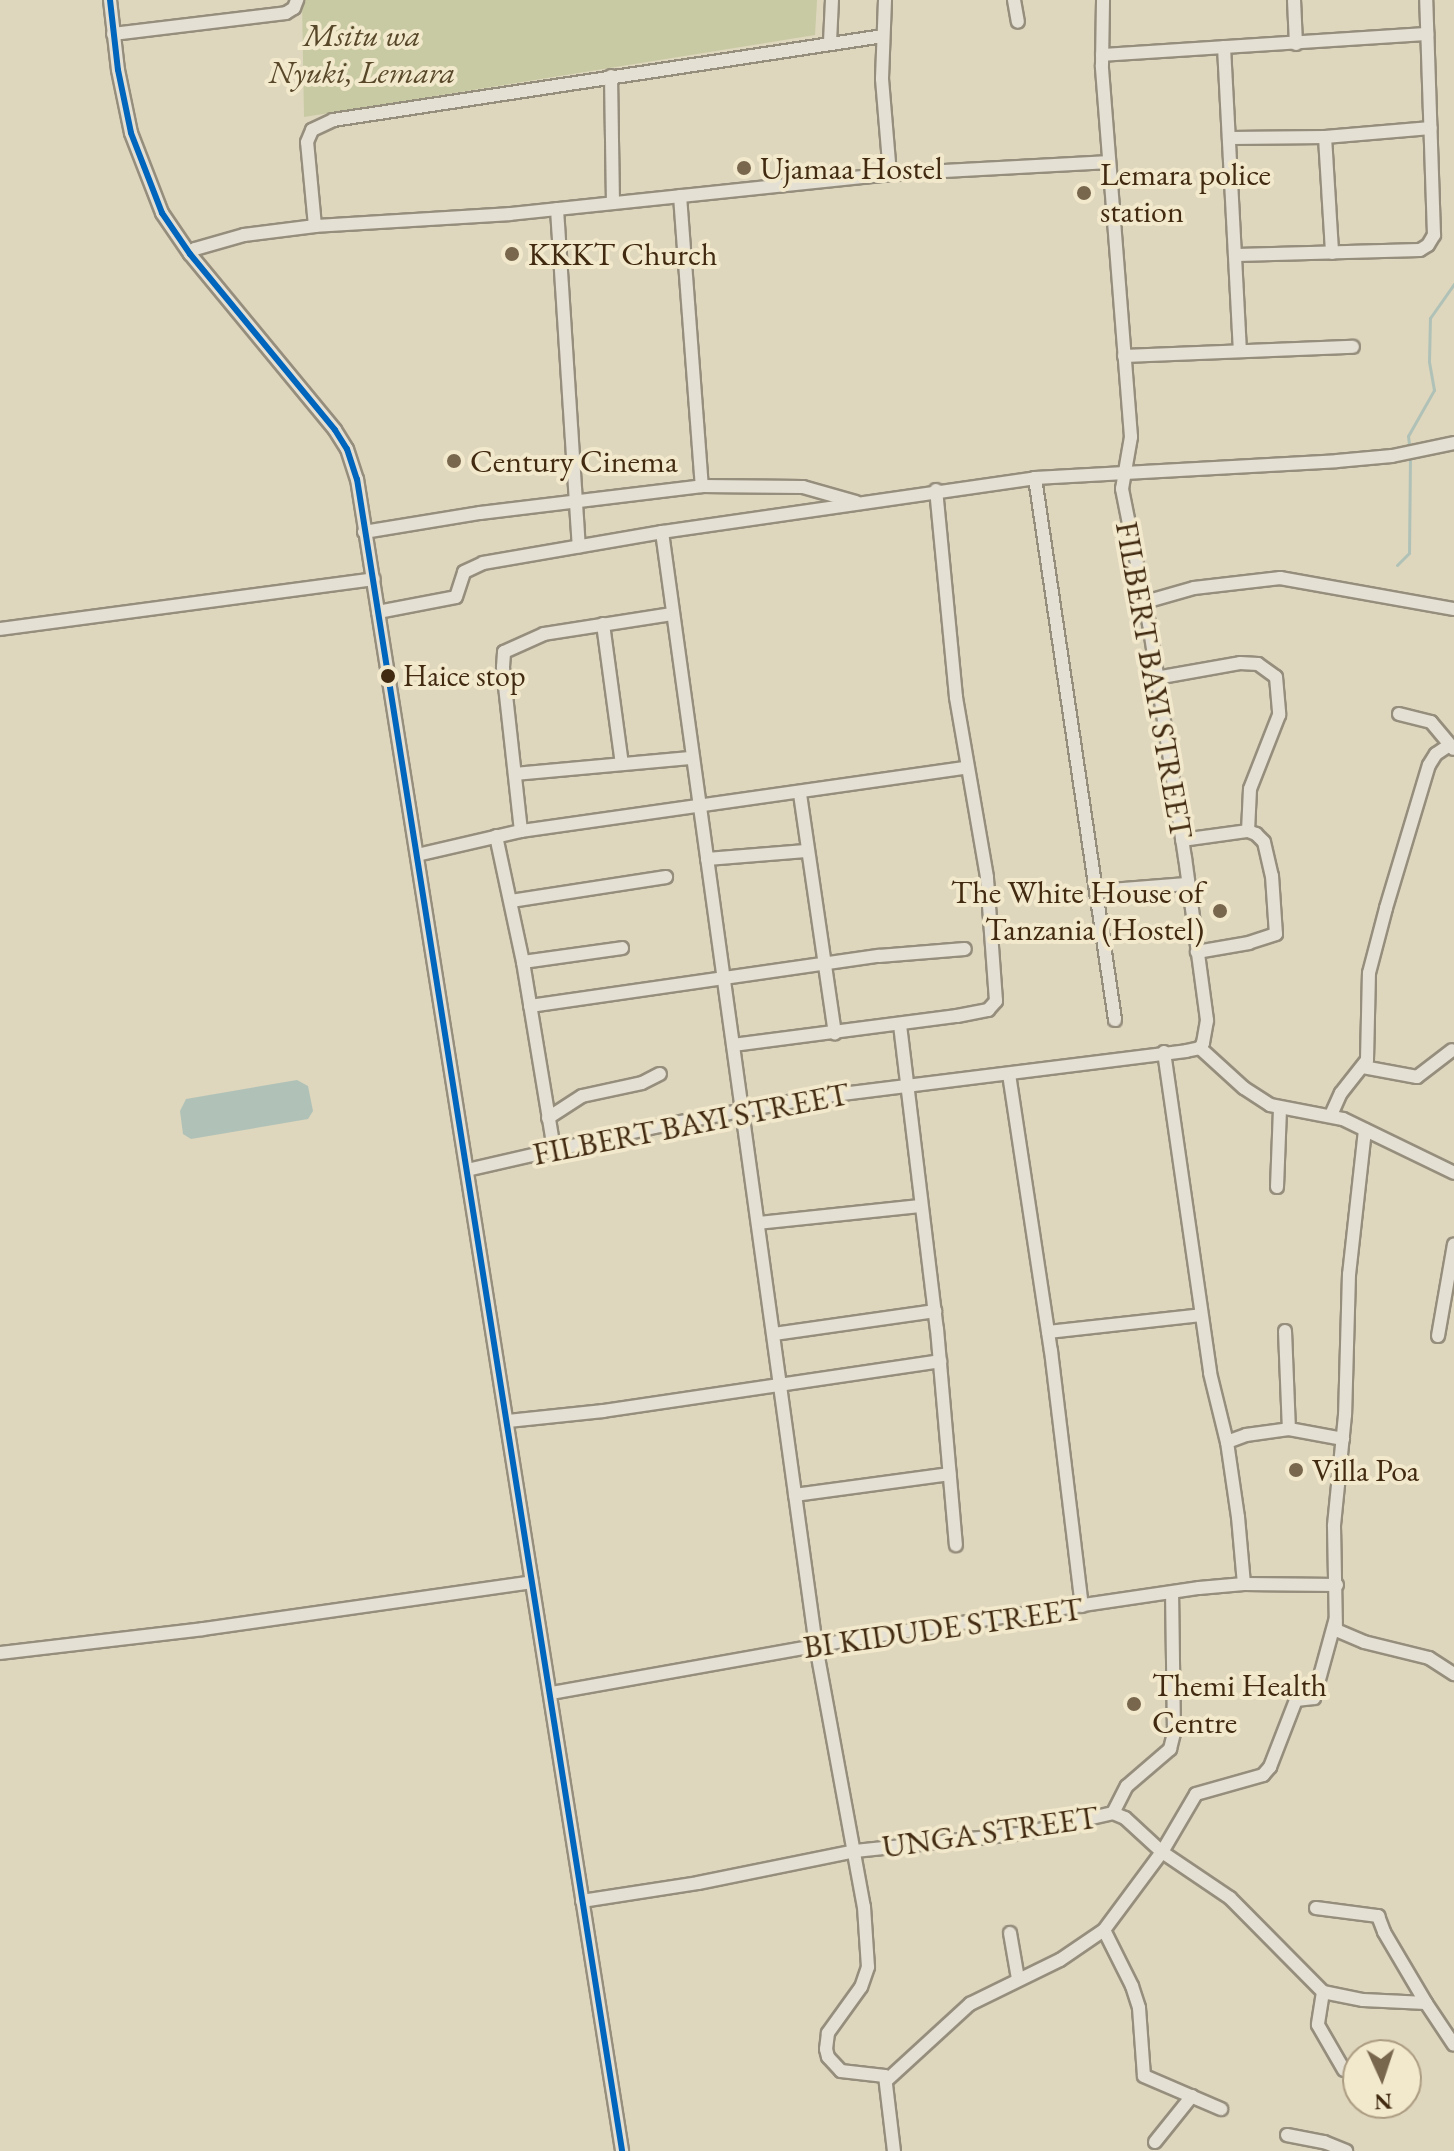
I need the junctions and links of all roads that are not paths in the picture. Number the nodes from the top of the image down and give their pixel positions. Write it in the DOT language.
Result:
graph roads {
  1 [pos="110,0"];
  2 [pos="297,0"];
  3 [pos="832,0"];
  4 [pos="885,0"];
  5 [pos="1014,0"];
  6 [pos="1103,0"];
  7 [pos="1294,0"];
  8 [pos="1426,0"];
  9 [pos="1018,22"];
  10 [pos="113,34"];
  11 [pos="1427,34"];
  12 [pos="883,36"];
  13 [pos="830,42"];
  14 [pos="1296,44"];
  15 [pos="1224,47"];
  16 [pos="1102,55"];
  17 [pos="611,76"];
  18 [pos="1431,128"];
  19 [pos="1325,137"];
  20 [pos="1231,138"];
  21 [pos="1109,162"];
  22 [pos="890,174"];
  23 [pos="680,196"];
  24 [pos="613,203"];
  25 [pos="557,209"];
  26 [pos="315,226"];
  27 [pos="1332,253"];
  28 [pos="190,254"];
  29 [pos="1237,255"];
  30 [pos="1353,347"];
  31 [pos="1240,350"];
  32 [pos="1124,356"];
  33 [pos="1454,443"];
  34 [pos="1123,473"];
  35 [pos="1035,478"];
  36 [pos="702,486"];
  37 [pos="936,490"];
  38 [pos="577,502"];
  39 [pos="860,503"];
  40 [pos="364,532"];
  41 [pos="662,532"];
  42 [pos="579,546"];
  43 [pos="374,579"];
  44 [pos="1145,602"];
  45 [pos="1454,609"];
  46 [pos="378,612"];
  47 [pos="672,614"];
  48 [pos="603,624"];
  49 [pos="0,629"];
  50 [pos="1156,678"];
  51 [pos="1399,714"];
  52 [pos="1451,747"];
  53 [pos="692,758"];
  54 [pos="622,764"];
  55 [pos="966,768"];
  56 [pos="515,774"];
  57 [pos="800,794"];
  58 [pos="699,807"];
  59 [pos="521,831"];
  60 [pos="1248,831"];
  61 [pos="496,836"];
  62 [pos="1182,840"];
  63 [pos="806,851"];
  64 [pos="417,855"];
  65 [pos="707,859"];
  66 [pos="666,877"];
  67 [pos="1187,884"];
  68 [pos="1098,891"];
  69 [pos="511,901"];
  70 [pos="622,948"];
  71 [pos="965,949"];
  72 [pos="1197,952"];
  73 [pos="523,962"];
  74 [pos="823,965"];
  75 [pos="724,978"];
  76 [pos="530,1006"];
  77 [pos="1115,1020"];
  78 [pos="900,1025"];
  79 [pos="835,1033"];
  80 [pos="733,1045"];
  81 [pos="1200,1048"];
  82 [pos="1452,1050"];
  83 [pos="1164,1052"];
  84 [pos="1363,1067"];
  85 [pos="660,1074"];
  86 [pos="1009,1074"];
  87 [pos="908,1085"];
  88 [pos="1280,1108"];
  89 [pos="741,1111"];
  90 [pos="1331,1115"];
  91 [pos="548,1118"];
  92 [pos="1365,1130"];
  93 [pos="554,1149"];
  94 [pos="467,1170"];
  95 [pos="1454,1173"];
  96 [pos="1277,1187"];
  97 [pos="921,1206"];
  98 [pos="758,1223"];
  99 [pos="1454,1244"];
  100 [pos="935,1311"];
  101 [pos="1201,1315"];
  102 [pos="1285,1331"];
  103 [pos="1048,1332"];
  104 [pos="774,1334"];
  105 [pos="1438,1336"];
  106 [pos="940,1361"];
  107 [pos="780,1386"];
  108 [pos="508,1421"];
  109 [pos="1289,1429"];
  110 [pos="1343,1439"];
  111 [pos="1227,1442"];
  112 [pos="950,1474"];
  113 [pos="795,1495"];
  114 [pos="956,1545"];
  115 [pos="532,1582"];
  116 [pos="1244,1584"];
  117 [pos="1337,1585"];
  118 [pos="1172,1593"];
  119 [pos="1082,1606"];
  120 [pos="1335,1621"];
  121 [pos="816,1646"];
  122 [pos="0,1653"];
  123 [pos="1454,1674"];
  124 [pos="551,1693"];
  125 [pos="1113,1813"];
  126 [pos="855,1851"];
  127 [pos="1162,1852"];
  128 [pos="582,1901"];
  129 [pos="1316,1908"];
  130 [pos="1104,1930"];
  131 [pos="1010,1933"];
  132 [pos="1018,1979"];
  133 [pos="1323,1992"];
  134 [pos="1426,2003"];
  135 [pos="1454,2045"];
  136 [pos="1342,2067"];
  137 [pos="887,2080"];
  138 [pos="1192,2096"];
  139 [pos="1221,2109"];
  140 [pos="1287,2135"];
  141 [pos="1155,2142"];
  142 [pos="622,2151"];
  143 [pos="894,2151"];
  144 [pos="1346,2151"];
  1 -- 10 [label="street"];
  2 -- 10 [label="street"];
  3 -- 13 [label="street"];
  4 -- 12 [label="street"];
  5 -- 9 [label="street"];
  6 -- 16 [label="street, FILBERT BAYI STREET"];
  7 -- 14 [label="street"];
  8 -- 11 [label="street"];
  10 -- 28 [label="street"];
  11 -- 14 [label="street"];
  11 -- 18 [label="street"];
  12 -- 13 [label="street"];
  12 -- 22 [label="street"];
  13 -- 17 [label="street"];
  14 -- 15 [label="street"];
  15 -- 16 [label="street"];
  15 -- 20 [label="street"];
  16 -- 21 [label="street, FILBERT BAYI STREET"];
  17 -- 24 [label="street"];
  17 -- 26 [label="street"];
  18 -- 19 [label="street"];
  18 -- 27 [label="street"];
  19 -- 20 [label="street"];
  19 -- 27 [label="street"];
  20 -- 29 [label="street"];
  21 -- 22 [label="street"];
  21 -- 32 [label="street, FILBERT BAYI STREET"];
  22 -- 23 [label="street"];
  23 -- 24 [label="street"];
  23 -- 36 [label="street"];
  24 -- 25 [label="street"];
  25 -- 26 [label="street"];
  25 -- 38 [label="street"];
  26 -- 28 [label="street"];
  27 -- 29 [label="street"];
  28 -- 40 [label="street"];
  29 -- 31 [label="street"];
  30 -- 31 [label="street"];
  31 -- 32 [label="street"];
  32 -- 34 [label="street, FILBERT BAYI STREET"];
  33 -- 34 [label="street"];
  34 -- 35 [label="street"];
  34 -- 44 [label="street, FILBERT BAYI STREET"];
  35 -- 37 [label="street"];
  35 -- 68 [label="street"];
  36 -- 38 [label="street"];
  36 -- 39 [label="street"];
  37 -- 39 [label="street"];
  37 -- 55 [label="street"];
  38 -- 40 [label="street"];
  38 -- 42 [label="street"];
  39 -- 41 [label="street"];
  40 -- 43 [label="street"];
  41 -- 42 [label="street"];
  41 -- 47 [label="street"];
  42 -- 46 [label="street"];
  43 -- 46 [label="street"];
  43 -- 49 [label="street"];
  44 -- 45 [label="street"];
  44 -- 50 [label="street, FILBERT BAYI STREET"];
  46 -- 64 [label="street"];
  47 -- 48 [label="street"];
  47 -- 53 [label="street"];
  48 -- 54 [label="street"];
  48 -- 56 [label="street"];
  50 -- 60 [label="street"];
  50 -- 62 [label="street, FILBERT BAYI STREET"];
  51 -- 52 [label="street"];
  52 -- 84 [label="street"];
  53 -- 54 [label="street"];
  53 -- 58 [label="street"];
  54 -- 56 [label="street"];
  55 -- 57 [label="street"];
  55 -- 78 [label="street"];
  56 -- 59 [label="street"];
  57 -- 58 [label="street"];
  57 -- 63 [label="street"];
  58 -- 59 [label="street"];
  58 -- 65 [label="street"];
  59 -- 61 [label="street"];
  60 -- 62 [label="street"];
  60 -- 72 [label="street"];
  61 -- 64 [label="street"];
  61 -- 69 [label="street"];
  62 -- 67 [label="street, FILBERT BAYI STREET"];
  63 -- 65 [label="street"];
  63 -- 74 [label="street"];
  64 -- 94 [label="street"];
  65 -- 75 [label="street"];
  66 -- 69 [label="street"];
  67 -- 68 [label="street"];
  67 -- 72 [label="street, FILBERT BAYI STREET"];
  68 -- 77 [label="street"];
  69 -- 73 [label="street"];
  70 -- 73 [label="street"];
  71 -- 74 [label="street"];
  72 -- 81 [label="street, FILBERT BAYI STREET"];
  73 -- 76 [label="street"];
  74 -- 75 [label="street"];
  74 -- 79 [label="street"];
  75 -- 76 [label="street"];
  75 -- 80 [label="street"];
  76 -- 91 [label="street"];
  78 -- 79 [label="street"];
  78 -- 87 [label="street"];
  79 -- 80 [label="street"];
  80 -- 89 [label="street"];
  81 -- 83 [label="street, FILBERT BAYI STREET"];
  81 -- 88 [label="street"];
  82 -- 84 [label="street"];
  83 -- 86 [label="street, FILBERT BAYI STREET"];
  83 -- 101 [label="street"];
  84 -- 90 [label="street"];
  85 -- 91 [label="street"];
  86 -- 87 [label="street, FILBERT BAYI STREET"];
  86 -- 103 [label="street"];
  87 -- 89 [label="street, FILBERT BAYI STREET"];
  87 -- 97 [label="street"];
  88 -- 90 [label="street"];
  88 -- 96 [label="street"];
  89 -- 93 [label="street, FILBERT BAYI STREET"];
  89 -- 98 [label="street"];
  90 -- 92 [label="street"];
  91 -- 93 [label="street"];
  92 -- 95 [label="street"];
  92 -- 110 [label="street"];
  93 -- 94 [label="street, FILBERT BAYI STREET"];
  94 -- 108 [label="street"];
  97 -- 98 [label="street"];
  97 -- 100 [label="street"];
  98 -- 104 [label="street"];
  99 -- 105 [label="street"];
  100 -- 104 [label="street"];
  100 -- 106 [label="street"];
  101 -- 103 [label="street"];
  101 -- 111 [label="street"];
  102 -- 109 [label="street"];
  103 -- 119 [label="street"];
  104 -- 107 [label="street"];
  106 -- 107 [label="street"];
  106 -- 112 [label="street"];
  107 -- 108 [label="street"];
  107 -- 113 [label="street"];
  108 -- 115 [label="street"];
  109 -- 110 [label="street"];
  109 -- 111 [label="street"];
  110 -- 117 [label="street"];
  111 -- 116 [label="street"];
  112 -- 113 [label="street"];
  112 -- 114 [label="street"];
  113 -- 121 [label="street"];
  115 -- 122 [label="street"];
  115 -- 124 [label="street"];
  116 -- 117 [label="street, BI KIDUDE STREET"];
  116 -- 118 [label="street, BI KIDUDE STREET"];
  117 -- 120 [label="street"];
  118 -- 119 [label="street, BI KIDUDE STREET"];
  118 -- 125 [label="street"];
  119 -- 121 [label="street, BI KIDUDE STREET"];
  120 -- 123 [label="street"];
  120 -- 127 [label="street"];
  121 -- 124 [label="street, BI KIDUDE STREET"];
  121 -- 126 [label="street"];
  124 -- 128 [label="street"];
  125 -- 126 [label="street, UNGA STREET"];
  125 -- 127 [label="street, UNGA STREET"];
  126 -- 128 [label="street, UNGA STREET"];
  126 -- 137 [label="street"];
  127 -- 130 [label="street"];
  127 -- 133 [label="street, UNGA STREET"];
  128 -- 142 [label="street"];
  129 -- 134 [label="street"];
  130 -- 132 [label="street"];
  130 -- 138 [label="street"];
  131 -- 132 [label="street"];
  132 -- 137 [label="street"];
  133 -- 134 [label="street"];
  133 -- 136 [label="street"];
  134 -- 135 [label="street"];
  137 -- 143 [label="street"];
  138 -- 139 [label="street"];
  138 -- 141 [label="street"];
  140 -- 144 [label="street"];
}
